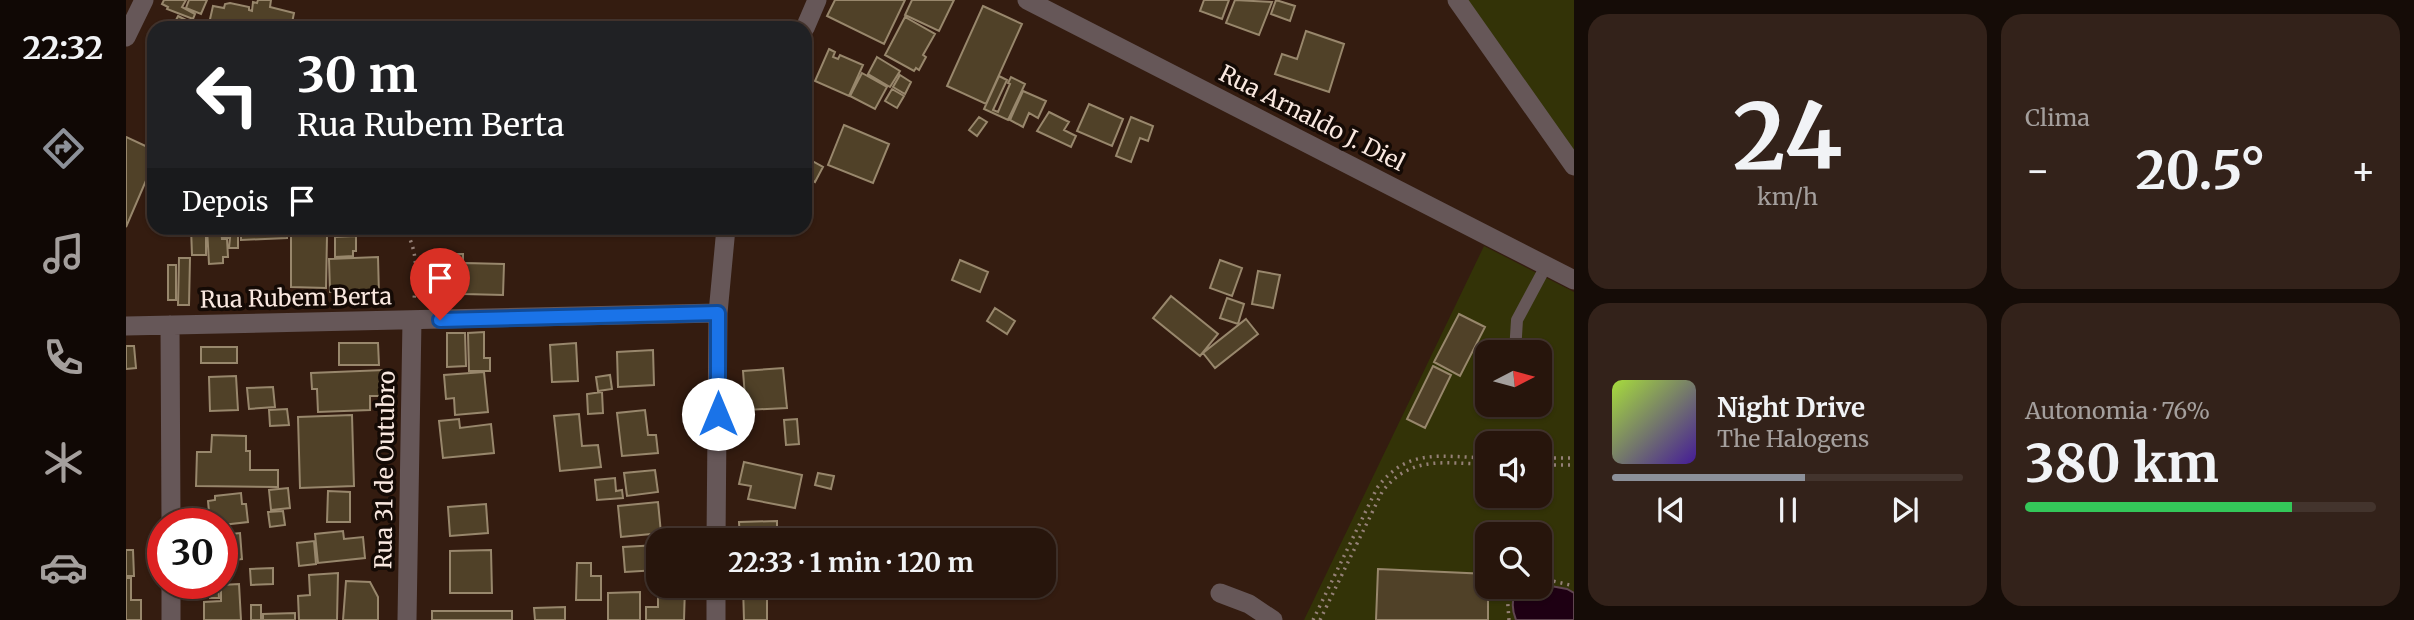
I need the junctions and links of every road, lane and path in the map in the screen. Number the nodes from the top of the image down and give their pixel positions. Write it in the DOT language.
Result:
graph roads {
  1 [pos="144,0"];
  2 [pos="817,0"];
  3 [pos="1027,0"];
  4 [pos="1457,0"];
  5 [pos="808,21"];
  6 [pos="126,37"];
  7 [pos="1574,166"];
  8 [pos="408,235"];
  9 [pos="725,235"];
  10 [pos="1546,266"];
  11 [pos="1574,280"];
  12 [pos="718,313"];
  13 [pos="412,320"];
  14 [pos="170,325"];
  15 [pos="126,326"];
  16 [pos="1516,340"];
  17 [pos="1475,458"];
  18 [pos="1552,458"];
  19 [pos="1574,458"];
  20 [pos="1475,464"];
  21 [pos="1552,465"];
  22 [pos="1574,465"];
  23 [pos="170,508"];
  24 [pos="716,528"];
  25 [pos="1552,581"];
  26 [pos="1574,586"];
  27 [pos="1220,593"];
  28 [pos="716,598"];
  29 [pos="171,599"];
  30 [pos="1507,599"];
  31 [pos="171,620"];
  32 [pos="407,620"];
  33 [pos="716,620"];
  34 [pos="1273,620"];
  35 [pos="1312,620"];
  36 [pos="1320,620"];
  37 [pos="1509,620"];
  1 -- 6 [label="street"];
  2 -- 5 [label="street"];
  3 -- 10 [label="street, Rua Arnaldo J. Diel"];
  4 -- 7 [label="street"];
  8 -- 13 [label="path"];
  9 -- 12 [label="street"];
  10 -- 11 [label="street, Rua Arnaldo J. Diel"];
  10 -- 16 [label="lane"];
  12 -- 13 [label="street, Rua Rubem Berta"];
  12 -- 24 [label="street"];
  13 -- 14 [label="street, Rua Rubem Berta"];
  13 -- 32 [label="street, Rua 31 de Outubro"];
  14 -- 15 [label="street, Rua Rubem Berta"];
  14 -- 23 [label="street"];
  17 -- 35 [label="path"];
  18 -- 19 [label="path"];
  20 -- 36 [label="path"];
  21 -- 22 [label="path"];
  25 -- 26 [label="path"];
  27 -- 34 [label="street"];
  28 -- 33 [label="street"];
  29 -- 31 [label="street"];
  30 -- 37 [label="path"];
}
